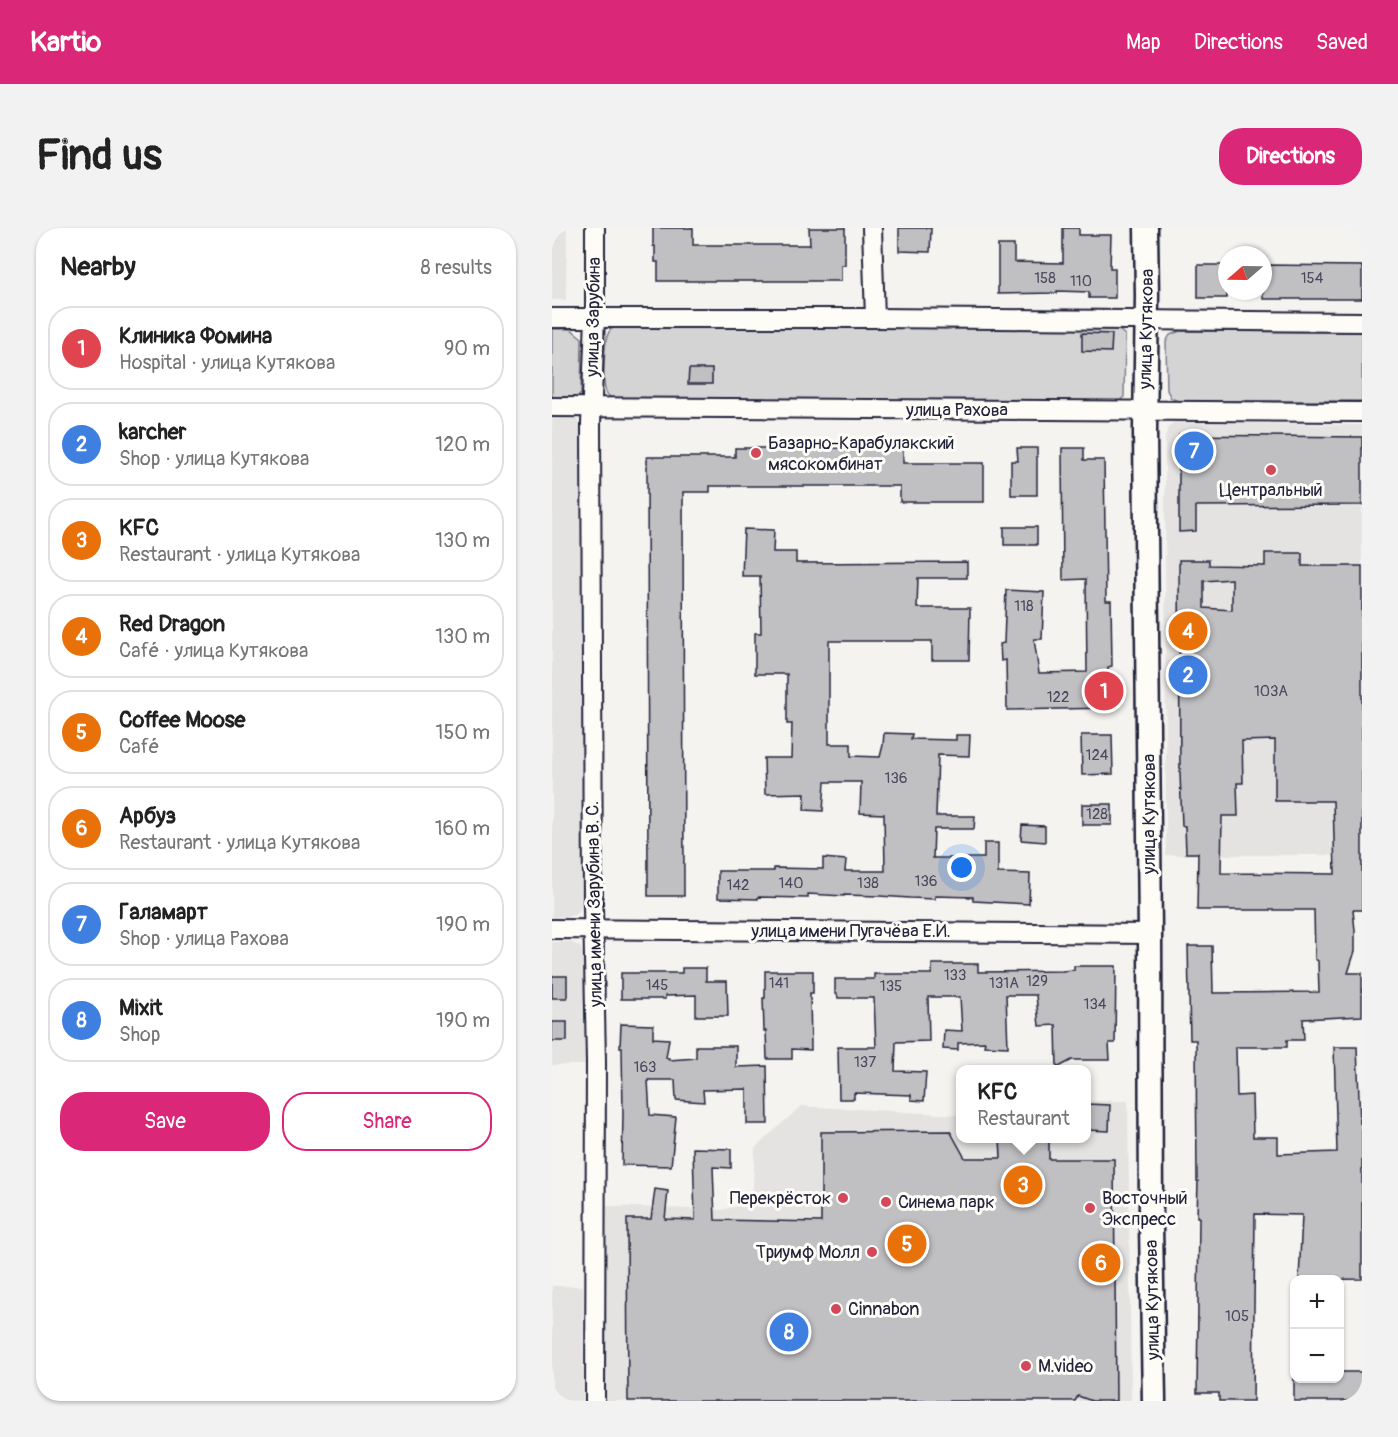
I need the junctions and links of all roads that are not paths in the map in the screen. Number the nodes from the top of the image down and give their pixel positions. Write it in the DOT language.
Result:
graph roads {
  1 [pos="595,228"];
  2 [pos="872,228"];
  3 [pos="1146,228"];
  4 [pos="595,317"];
  5 [pos="552,318"];
  6 [pos="875,318"];
  7 [pos="1147,320"];
  8 [pos="1362,322"];
  9 [pos="591,406"];
  10 [pos="552,407"];
  11 [pos="1145,410"];
  12 [pos="1362,412"];
  13 [pos="552,929"];
  14 [pos="594,929"];
  15 [pos="1150,934"];
  16 [pos="595,1401"];
  17 [pos="1154,1401"];
  1 -- 4 [label="street, улица Зарубина"];
  2 -- 6 [label="street"];
  3 -- 7 [label="street, улица Кутякова"];
  4 -- 5 [label="street"];
  4 -- 6 [label="street"];
  4 -- 9 [label="street, улица Зарубина"];
  6 -- 7 [label="street"];
  7 -- 8 [label="street"];
  7 -- 11 [label="street, улица Кутякова"];
  9 -- 10 [label="street, улица Рахова"];
  9 -- 11 [label="street, улица Рахова"];
  9 -- 14 [label="street, улица имени Зарубина В. С."];
  11 -- 12 [label="street, улица Рахова"];
  11 -- 15 [label="street, улица Кутякова"];
  13 -- 14 [label="street, улица имени Пугачёва Е.И."];
  14 -- 15 [label="street, улица имени Пугачёва Е.И."];
  14 -- 16 [label="street, улица имени Зарубина В. С."];
  15 -- 17 [label="street, улица Кутякова"];
}
